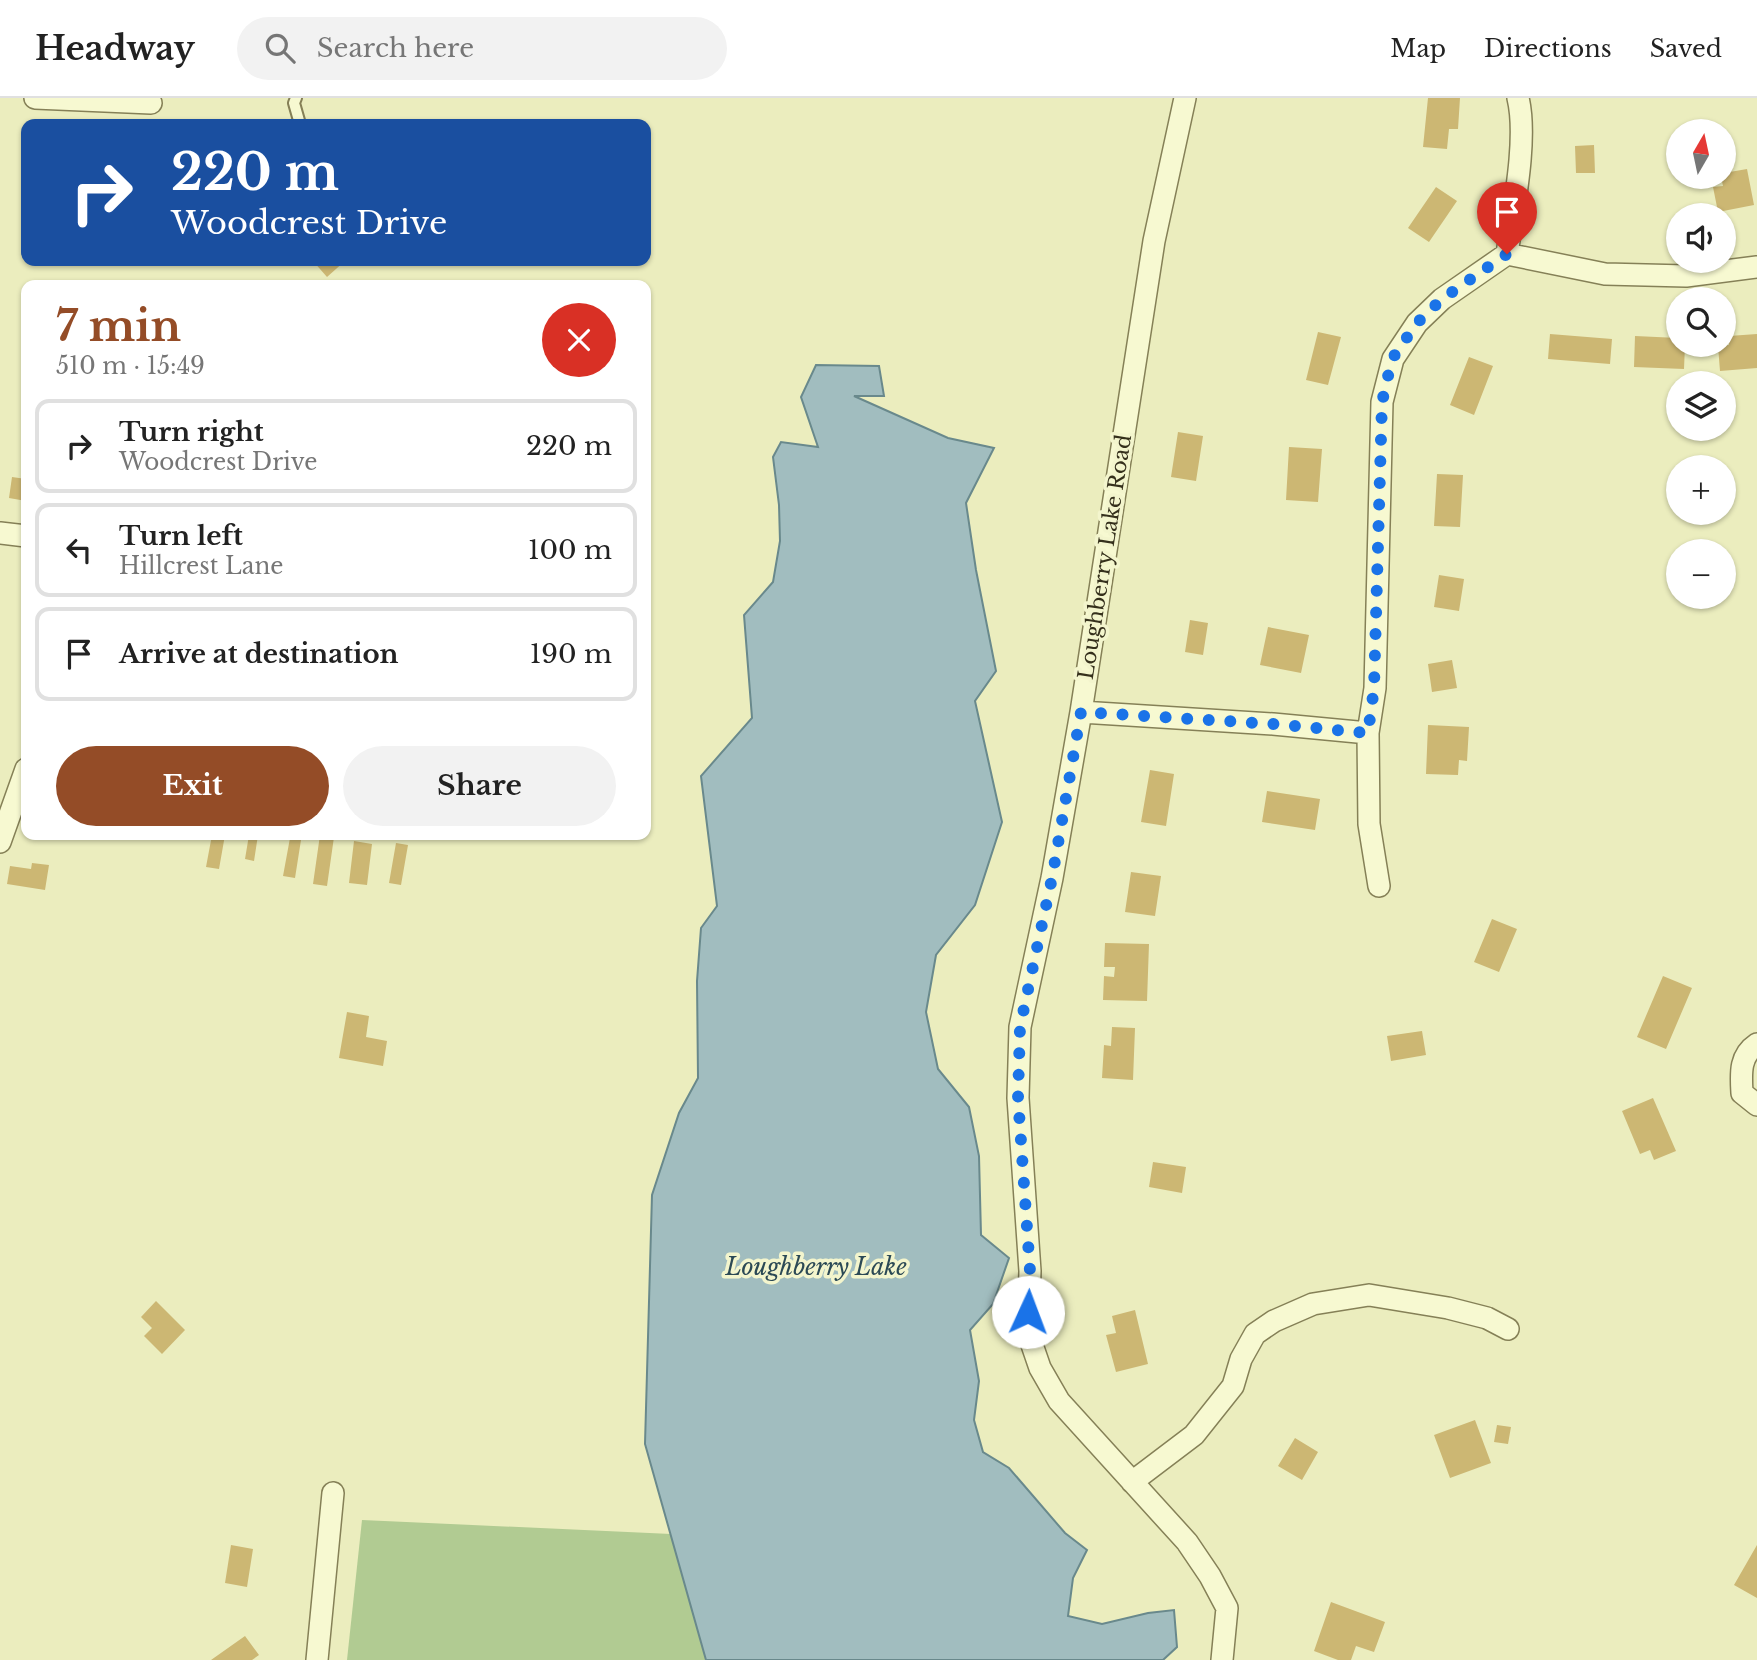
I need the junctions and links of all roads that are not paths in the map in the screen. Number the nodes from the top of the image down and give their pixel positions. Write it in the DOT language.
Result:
graph roads {
  1 [pos="34,98"];
  2 [pos="296,98"];
  3 [pos="1185,98"];
  4 [pos="1518,98"];
  5 [pos="151,103"];
  6 [pos="297,119"];
  7 [pos="1507,254"];
  8 [pos="1757,267"];
  9 [pos="0,533"];
  10 [pos="21,535"];
  11 [pos="1081,712"];
  12 [pos="1368,733"];
  13 [pos="21,783"];
  14 [pos="0,842"];
  15 [pos="1379,886"];
  16 [pos="1757,1044"];
  17 [pos="1757,1105"];
  18 [pos="1508,1329"];
  19 [pos="1132,1482"];
  20 [pos="333,1493"];
  21 [pos="317,1660"];
  22 [pos="1222,1660"];
  1 -- 5 [label="street"];
  2 -- 6 [label="lane"];
  3 -- 11 [label="street, Loughberry Lake Road"];
  4 -- 7 [label="street"];
  7 -- 8 [label="street"];
  7 -- 12 [label="street"];
  9 -- 10 [label="street"];
  11 -- 12 [label="street"];
  11 -- 19 [label="street, Loughberry Lake Road"];
  12 -- 15 [label="street"];
  13 -- 14 [label="street"];
  16 -- 17 [label="street"];
  18 -- 19 [label="street"];
  19 -- 22 [label="street, Loughberry Lake Road"];
  20 -- 21 [label="street"];
}
